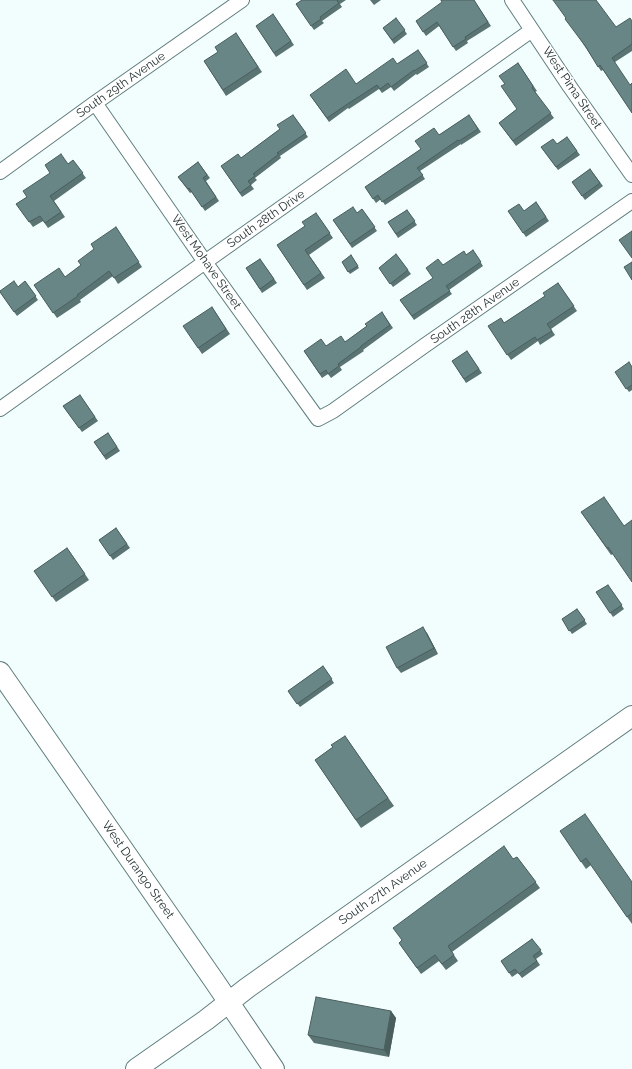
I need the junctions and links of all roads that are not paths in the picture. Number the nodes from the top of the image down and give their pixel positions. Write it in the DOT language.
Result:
graph roads {
  1 [pos="242,0"];
  2 [pos="512,0"];
  3 [pos="532,30"];
  4 [pos="95,103"];
  5 [pos="0,172"];
  6 [pos="632,175"];
  7 [pos="632,201"];
  8 [pos="205,262"];
  9 [pos="0,409"];
  10 [pos="318,419"];
  11 [pos="0,672"];
  12 [pos="632,716"];
  13 [pos="229,1002"];
  14 [pos="136,1069"];
  15 [pos="274,1069"];
  1 -- 4 [label="street, South 29th Avenue"];
  2 -- 3 [label="street, West Pima Street"];
  3 -- 6 [label="street, West Pima Street"];
  3 -- 8 [label="street, South 28th Drive"];
  4 -- 5 [label="street, South 29th Avenue"];
  4 -- 8 [label="street, West Mohave Street"];
  7 -- 10 [label="street, South 28th Avenue"];
  8 -- 9 [label="street, South 28th Drive"];
  8 -- 10 [label="street, West Mohave Street"];
  11 -- 13 [label="main road, West Durango Street"];
  12 -- 13 [label="main road, South 27th Avenue"];
  13 -- 14 [label="main road, South 27th Avenue"];
  13 -- 15 [label="main road, West Durango Street"];
}
